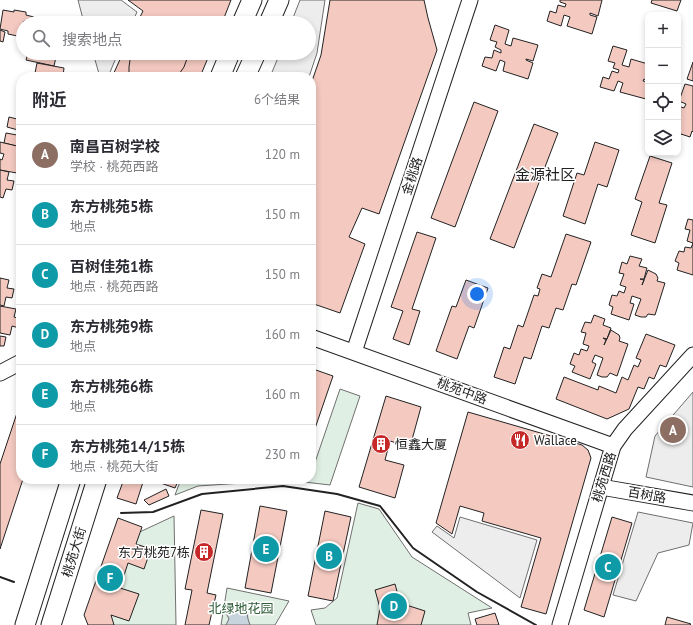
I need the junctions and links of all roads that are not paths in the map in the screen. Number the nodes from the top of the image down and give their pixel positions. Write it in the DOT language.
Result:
graph roads {
  1 [pos="252,0"];
  2 [pos="279,0"];
  3 [pos="470,0"];
  4 [pos="245,16"];
  5 [pos="272,16"];
  6 [pos="227,60"];
  7 [pos="253,60"];
  8 [pos="222,72"];
  9 [pos="247,72"];
  10 [pos="316,339"];
  11 [pos="354,352"];
  12 [pos="693,355"];
  13 [pos="16,365"];
  14 [pos="0,373"];
  15 [pos="613,446"];
  16 [pos="69,484"];
  17 [pos="95,484"];
  18 [pos="601,487"];
  19 [pos="693,503"];
  20 [pos="25,625"];
  21 [pos="51,625"];
  22 [pos="560,625"];
  1 -- 4 [label="main road"];
  2 -- 5 [label="main road"];
  3 -- 11 [label="street, 金桃路"];
  6 -- 8 [label="main road"];
  7 -- 9 [label="main road"];
  10 -- 11 [label="street, 桃苑中路"];
  11 -- 15 [label="street, 桃苑中路"];
  12 -- 15 [label="street, 桃苑西路"];
  13 -- 14 [label="street"];
  15 -- 18 [label="street, 桃苑西路"];
  16 -- 20 [label="main road, 桃苑大街"];
  17 -- 21 [label="main road, 桃苑大街"];
  18 -- 19 [label="street, 百树路"];
  18 -- 22 [label="street, 桃苑西路"];
}
